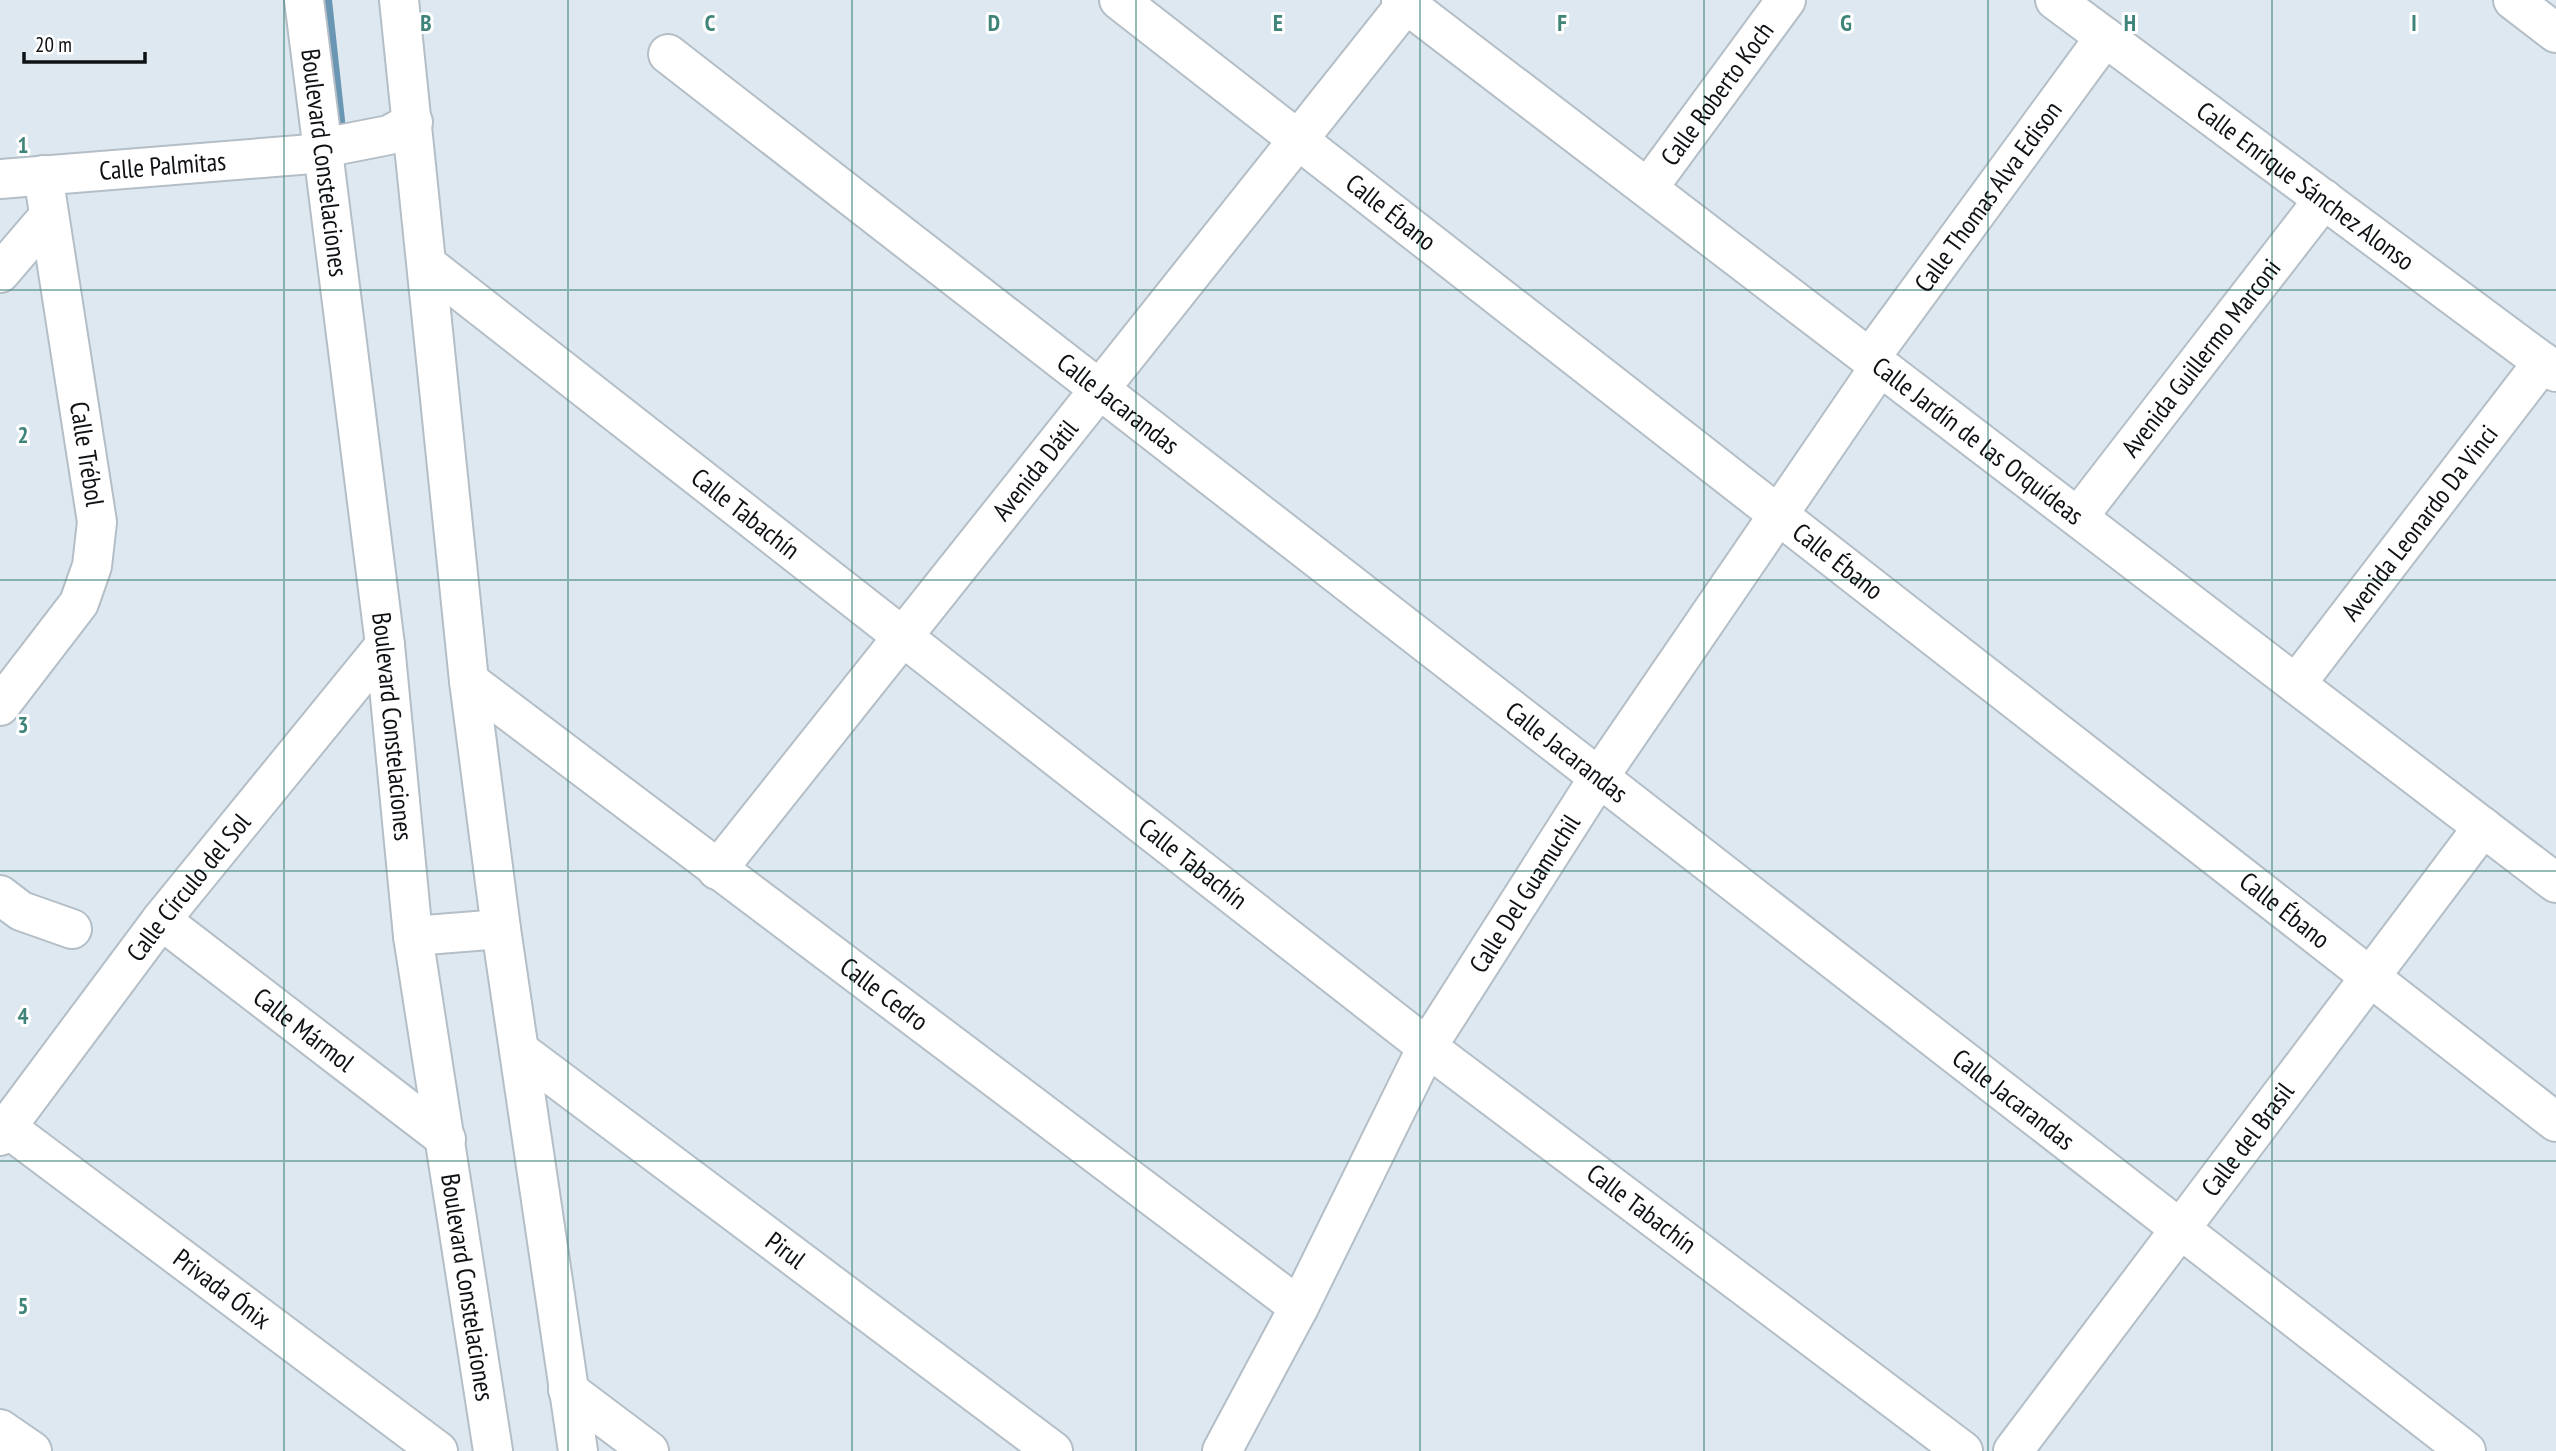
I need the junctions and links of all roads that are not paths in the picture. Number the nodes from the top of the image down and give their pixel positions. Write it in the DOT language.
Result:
graph roads {
  1 [pos="304,0"];
  2 [pos="399,0"];
  3 [pos="1119,0"];
  4 [pos="1786,0"];
  5 [pos="2055,0"];
  6 [pos="2513,0"];
  7 [pos="1418,6"];
  8 [pos="2553,24"];
  9 [pos="2105,37"];
  10 [pos="668,54"];
  11 [pos="401,128"];
  12 [pos="1298,140"];
  13 [pos="331,149"];
  14 [pos="43,175"];
  15 [pos="0,179"];
  16 [pos="1648,188"];
  17 [pos="2324,200"];
  18 [pos="49,216"];
  19 [pos="429,266"];
  20 [pos="0,273"];
  21 [pos="1875,362"];
  22 [pos="2549,367"];
  23 [pos="1099,389"];
  24 [pos="1778,515"];
  25 [pos="2078,517"];
  26 [pos="902,636"];
  27 [pos="384,645"];
  28 [pos="469,681"];
  29 [pos="2296,684"];
  30 [pos="0,706"];
  31 [pos="1599,777"];
  32 [pos="2483,827"];
  33 [pos="716,870"];
  34 [pos="2556,883"];
  35 [pos="0,895"];
  36 [pos="161,920"];
  37 [pos="72,929"];
  38 [pos="501,929"];
  39 [pos="413,936"];
  40 [pos="2370,976"];
  41 [pos="1427,1047"];
  42 [pos="520,1051"];
  43 [pos="2556,1122"];
  44 [pos="3,1131"];
  45 [pos="446,1139"];
  46 [pos="2180,1229"];
  47 [pos="1299,1307"];
  48 [pos="568,1390"];
  49 [pos="0,1429"];
  50 [pos="32,1451"];
  51 [pos="438,1451"];
  52 [pos="493,1451"];
  53 [pos="578,1451"];
  54 [pos="649,1451"];
  55 [pos="1053,1451"];
  56 [pos="1222,1451"];
  57 [pos="1963,1451"];
  58 [pos="2013,1451"];
  59 [pos="2466,1451"];
  1 -- 13 [label="street, Boulevard Constelaciones"];
  2 -- 11 [label="street"];
  3 -- 12 [label="street, Calle Ébano"];
  4 -- 16 [label="street, Calle Roberto Koch"];
  5 -- 9 [label="street, Calle Enrique Sánchez Alonso"];
  6 -- 8 [label="street"];
  7 -- 12 [label="street, Avenida Dátil"];
  7 -- 16 [label="street, Calle Jardín de las Orquídeas"];
  9 -- 17 [label="street, Calle Enrique Sánchez Alonso"];
  9 -- 21 [label="street, Calle Thomas Alva Edison"];
  10 -- 23 [label="street, Calle Jacarandas"];
  11 -- 13 [label="street, Calle Palmitas"];
  11 -- 19 [label="street"];
  12 -- 23 [label="street, Avenida Dátil"];
  12 -- 24 [label="street, Calle Ébano"];
  13 -- 14 [label="street, Calle Palmitas"];
  13 -- 27 [label="street, Boulevard Constelaciones"];
  14 -- 15 [label="street, Calle Palmitas"];
  14 -- 18 [label="street, Calle Trébol"];
  16 -- 21 [label="street, Calle Jardín de las Orquídeas"];
  17 -- 22 [label="street, Calle Enrique Sánchez Alonso"];
  17 -- 25 [label="street, Avenida Guillermo Marconi"];
  18 -- 20 [label="street"];
  18 -- 30 [label="street, Calle Trébol"];
  19 -- 26 [label="street, Calle Tabachín"];
  19 -- 28 [label="street"];
  21 -- 24 [label="street, Calle Del Guamuchil"];
  21 -- 25 [label="street, Calle Jardín de las Orquídeas"];
  22 -- 29 [label="street, Avenida Leonardo Da Vinci"];
  23 -- 26 [label="street, Avenida Dátil"];
  23 -- 31 [label="street, Calle Jacarandas"];
  24 -- 31 [label="street, Calle Del Guamuchil"];
  24 -- 40 [label="street, Calle Ébano"];
  25 -- 29 [label="street, Calle Jardín de las Orquídeas"];
  26 -- 33 [label="street, Avenida Dátil"];
  26 -- 41 [label="street, Calle Tabachín"];
  27 -- 36 [label="street, Calle Círculo del Sol"];
  27 -- 39 [label="street, Boulevard Constelaciones"];
  28 -- 33 [label="street, Calle Cedro"];
  28 -- 38 [label="street"];
  29 -- 32 [label="street, Calle Jardín de las Orquídeas"];
  31 -- 41 [label="street, Calle Del Guamuchil"];
  31 -- 46 [label="street, Calle Jacarandas"];
  32 -- 34 [label="street, Calle Jardín de las Orquídeas"];
  32 -- 40 [label="street, Calle del Brasil"];
  33 -- 47 [label="street, Calle Cedro"];
  35 -- 37 [label="street"];
  36 -- 44 [label="street, Calle Círculo del Sol"];
  36 -- 45 [label="street, Calle Mármol"];
  38 -- 39 [label="street"];
  38 -- 42 [label="street"];
  39 -- 45 [label="street, Boulevard Constelaciones"];
  40 -- 43 [label="street, Calle Ébano"];
  40 -- 46 [label="street, Calle del Brasil"];
  41 -- 47 [label="street, Calle Del Guamuchil"];
  41 -- 57 [label="street, Calle Tabachín"];
  42 -- 48 [label="street"];
  42 -- 55 [label="street, Pirul"];
  44 -- 51 [label="street, Privada Ónix"];
  45 -- 52 [label="street, Boulevard Constelaciones"];
  46 -- 58 [label="street, Calle del Brasil"];
  46 -- 59 [label="street, Calle Jacarandas"];
  47 -- 56 [label="street, Calle Del Guamuchil"];
  48 -- 53 [label="street"];
  48 -- 54 [label="street"];
  49 -- 50 [label="street"];
}
